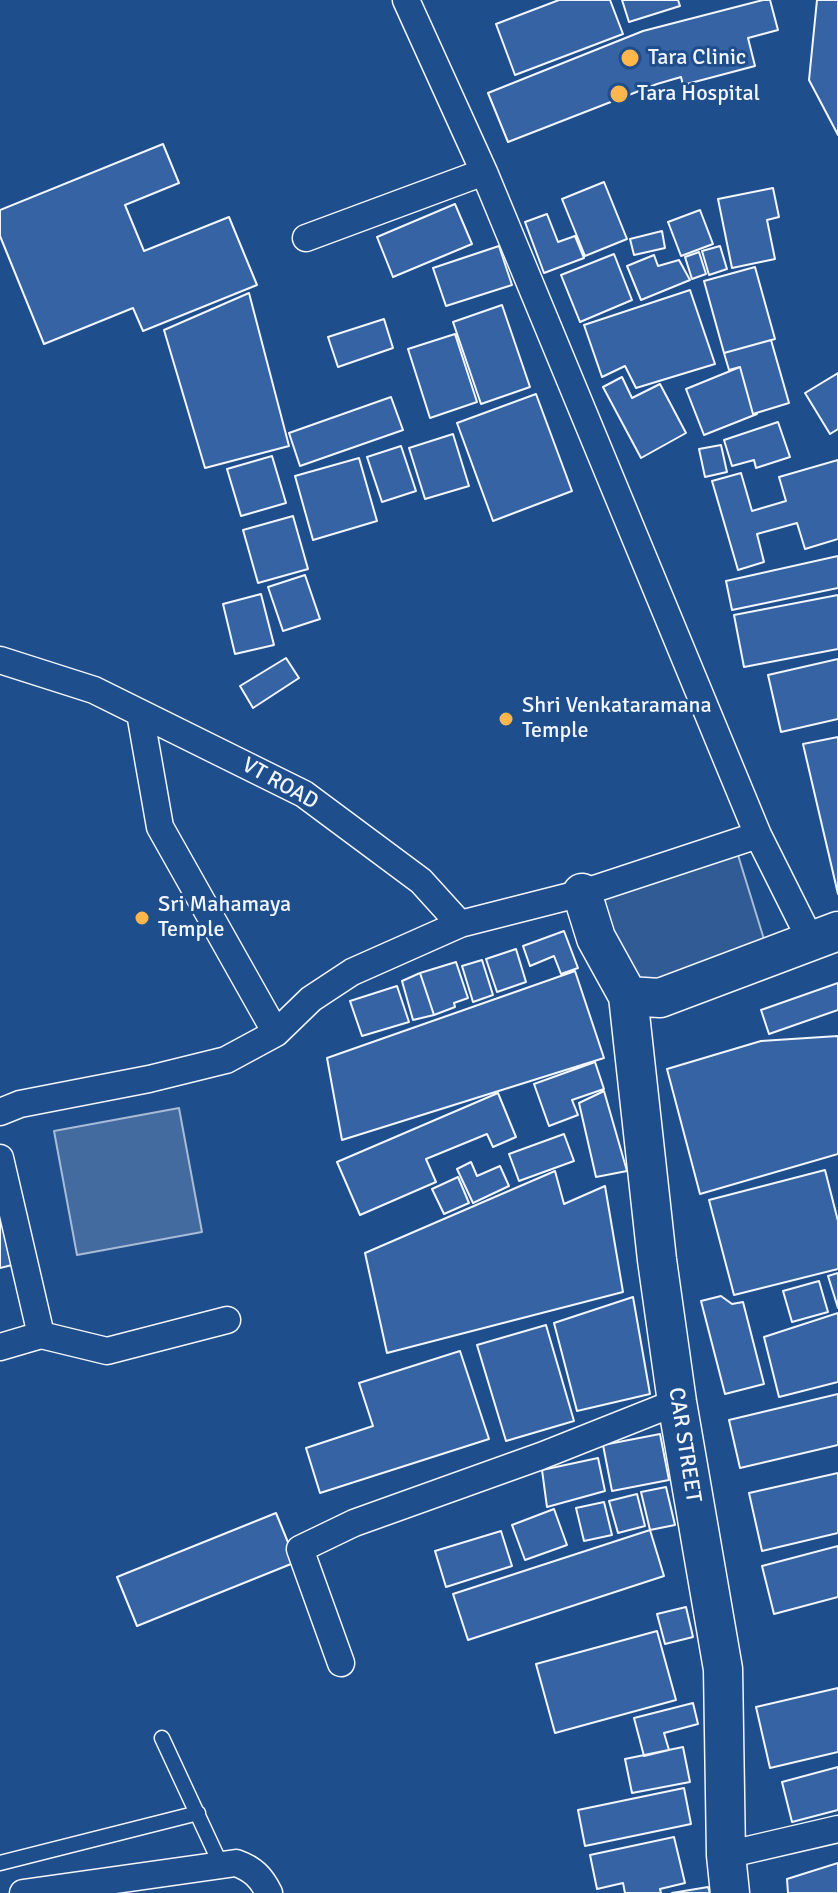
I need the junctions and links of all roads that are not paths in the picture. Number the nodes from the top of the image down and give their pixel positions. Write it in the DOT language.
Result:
graph roads {
  1 [pos="406,0"];
  2 [pos="484,172"];
  3 [pos="306,238"];
  4 [pos="0,660"];
  5 [pos="140,713"];
  6 [pos="758,835"];
  7 [pos="582,893"];
  8 [pos="460,924"];
  9 [pos="825,936"];
  10 [pos="628,996"];
  11 [pos="276,1033"];
  12 [pos="0,1112"];
  13 [pos="0,1158"];
  14 [pos="227,1320"];
  15 [pos="41,1335"];
  16 [pos="0,1347"];
  17 [pos="677,1402"];
  18 [pos="341,1663"];
  19 [pos="162,1738"];
  20 [pos="198,1813"];
  21 [pos="838,1829"];
  22 [pos="726,1855"];
  23 [pos="0,1863"];
  24 [pos="221,1865"];
  25 [pos="23,1893"];
  26 [pos="269,1893"];
  27 [pos="730,1893"];
  1 -- 2 [label="street"];
  2 -- 3 [label="street"];
  2 -- 6 [label="street"];
  4 -- 5 [label="street, VT ROAD"];
  5 -- 8 [label="street, VT ROAD"];
  5 -- 11 [label="street"];
  6 -- 7 [label="street"];
  6 -- 9 [label="street"];
  7 -- 8 [label="street"];
  7 -- 10 [label="main road"];
  8 -- 11 [label="street"];
  9 -- 10 [label="main road"];
  10 -- 17 [label="main road, CAR STREET"];
  11 -- 12 [label="street"];
  13 -- 15 [label="street"];
  14 -- 15 [label="street"];
  15 -- 16 [label="street"];
  17 -- 18 [label="street"];
  17 -- 22 [label="main road, CAR STREET"];
  19 -- 20 [label="lane"];
  20 -- 23 [label="lane"];
  20 -- 24 [label="lane"];
  21 -- 22 [label="street"];
  22 -- 27 [label="main road, CAR STREET"];
  24 -- 25 [label="street"];
  24 -- 26 [label="street"];
}
